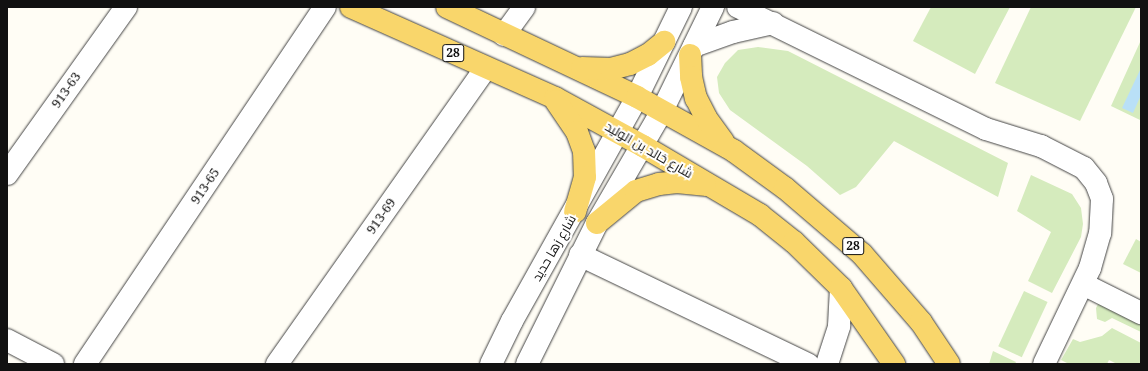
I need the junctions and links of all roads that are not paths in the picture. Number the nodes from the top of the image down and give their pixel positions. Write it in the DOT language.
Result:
graph roads {
  1 [pos="126,7"];
  2 [pos="325,7"];
  3 [pos="351,7"];
  4 [pos="447,7"];
  5 [pos="524,7"];
  6 [pos="681,7"];
  7 [pos="713,7"];
  8 [pos="738,7"];
  9 [pos="760,7"];
  10 [pos="773,24"];
  11 [pos="504,35"];
  12 [pos="664,42"];
  13 [pos="692,51"];
  14 [pos="571,66"];
  15 [pos="486,68"];
  16 [pos="637,97"];
  17 [pos="554,98"];
  18 [pos="662,111"];
  19 [pos="613,140"];
  20 [pos="734,151"];
  21 [pos="638,155"];
  22 [pos="7,174"];
  23 [pos="711,186"];
  24 [pos="575,212"];
  25 [pos="597,223"];
  26 [pos="580,255"];
  27 [pos="1083,284"];
  28 [pos="841,288"];
  29 [pos="1141,313"];
  30 [pos="7,340"];
  31 [pos="1047,363"];
  32 [pos="53,364"];
  33 [pos="85,364"];
  34 [pos="276,364"];
  35 [pos="491,364"];
  36 [pos="527,364"];
  37 [pos="808,364"];
  38 [pos="827,364"];
  39 [pos="894,364"];
  40 [pos="949,364"];
  1 -- 22 [label="street, 913-63"];
  2 -- 33 [label="street, 913-65"];
  3 -- 15 [label="main road, شارع خالد بن الوليد / 28"];
  4 -- 11 [label="main road, 28"];
  5 -- 11 [label="street"];
  6 -- 12 [label="street, شارع زها حديد"];
  7 -- 13 [label="street, شارع زها حديد"];
  8 -- 10 [label="street"];
  9 -- 10 [label="street"];
  10 -- 13 [label="street"];
  10 -- 27 [label="street"];
  11 -- 14 [label="main road, 28"];
  12 -- 14 [label="main road"];
  12 -- 16 [label="street, شارع زها حديد"];
  13 -- 18 [label="street, شارع زها حديد"];
  13 -- 20 [label="main road"];
  14 -- 16 [label="main road, 28"];
  15 -- 17 [label="main road, شارع خالد بن الوليد / 28"];
  15 -- 34 [label="street, 913-69"];
  16 -- 18 [label="main road, 28"];
  16 -- 19 [label="street, شارع زها حديد"];
  17 -- 19 [label="main road, شارع خالد بن الوليد / 28"];
  17 -- 24 [label="main road"];
  18 -- 20 [label="main road, 28"];
  18 -- 21 [label="street, شارع زها حديد"];
  19 -- 21 [label="main road, شارع خالد بن الوليد / 28"];
  19 -- 24 [label="street, شارع زها حديد"];
  20 -- 40 [label="main road, 28"];
  21 -- 23 [label="main road, شارع خالد بن الوليد / 28"];
  21 -- 25 [label="street, شارع زها حديد"];
  23 -- 25 [label="main road"];
  23 -- 28 [label="main road, شارع خالد بن الوليد / 28"];
  24 -- 35 [label="street, شارع زها حديد"];
  25 -- 26 [label="street, شارع زها حديد"];
  26 -- 36 [label="street, شارع زها حديد"];
  26 -- 37 [label="street"];
  27 -- 29 [label="street"];
  27 -- 31 [label="street"];
  28 -- 38 [label="street"];
  28 -- 39 [label="main road, شارع خالد بن الوليد / 28"];
  30 -- 32 [label="street"];
}
